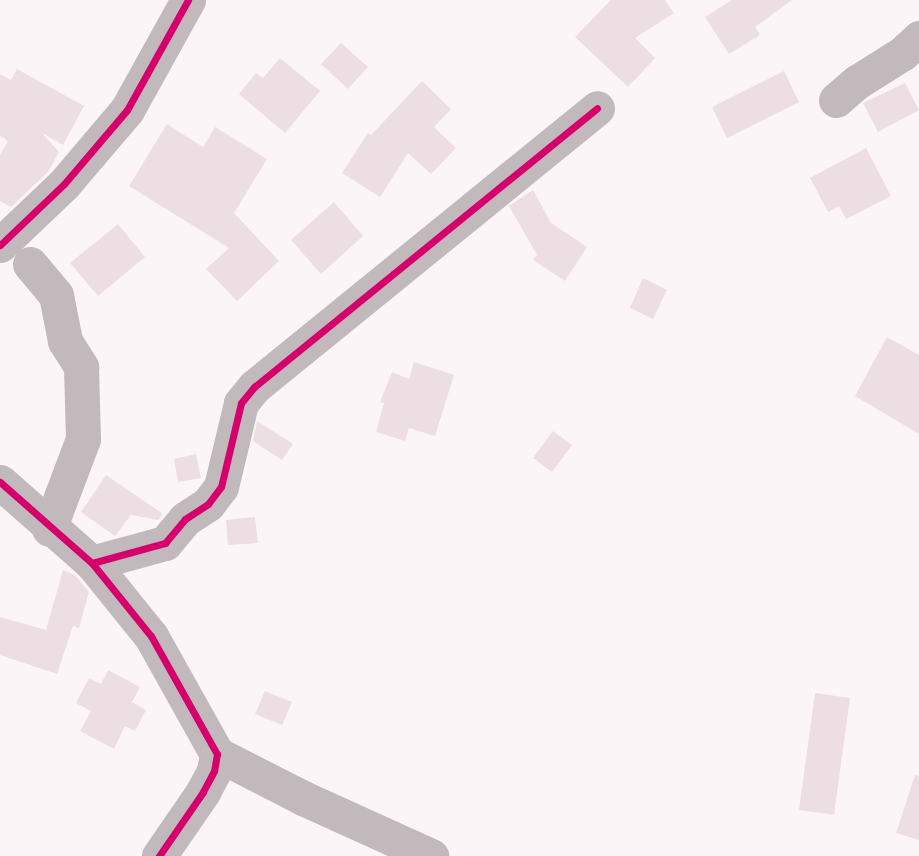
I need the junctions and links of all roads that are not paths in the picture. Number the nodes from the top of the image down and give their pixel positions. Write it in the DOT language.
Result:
graph roads {
  1 [pos="188,0"];
  2 [pos="919,38"];
  3 [pos="836,100"];
  4 [pos="597,108"];
  5 [pos="0,245"];
  6 [pos="30,264"];
  7 [pos="0,482"];
  8 [pos="49,529"];
  9 [pos="92,564"];
  10 [pos="217,754"];
  11 [pos="159,856"];
  12 [pos="431,856"];
  1 -- 5 [label="street"];
  2 -- 3 [label="street"];
  4 -- 9 [label="street"];
  6 -- 8 [label="street"];
  7 -- 8 [label="street"];
  8 -- 9 [label="street"];
  9 -- 10 [label="street"];
  10 -- 11 [label="street"];
  10 -- 12 [label="street"];
}
